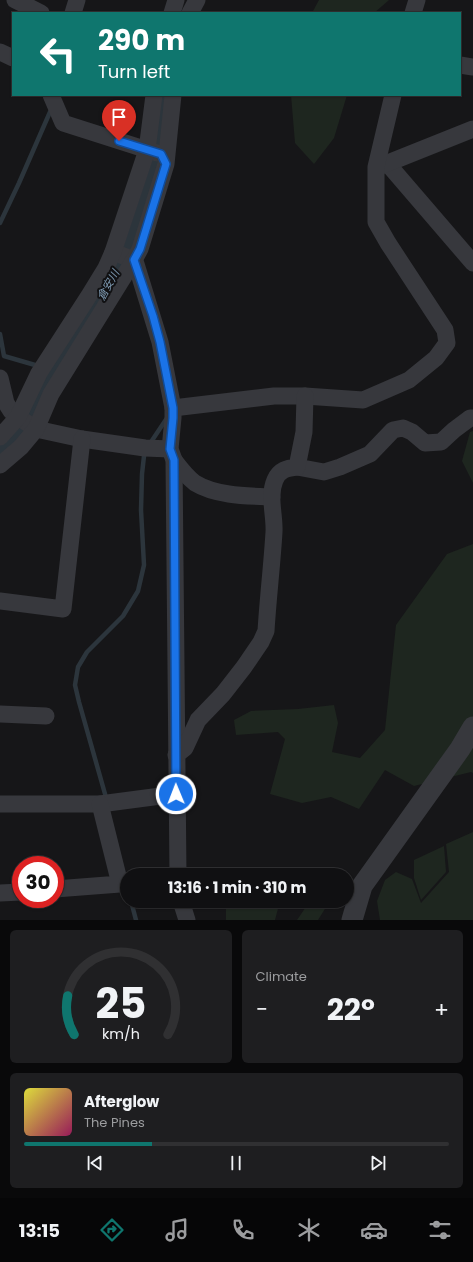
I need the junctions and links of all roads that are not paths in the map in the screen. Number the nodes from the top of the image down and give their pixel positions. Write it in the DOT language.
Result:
graph roads {
  1 [pos="14,0"];
  2 [pos="78,0"];
  3 [pos="176,0"];
  4 [pos="197,0"];
  5 [pos="416,0"];
  6 [pos="39,12"];
  7 [pos="73,12"];
  8 [pos="172,12"];
  9 [pos="191,12"];
  10 [pos="413,12"];
  11 [pos="0,52"];
  12 [pos="12,58"];
  13 [pos="461,65"];
  14 [pos="473,68"];
  15 [pos="51,96"];
  16 [pos="154,96"];
  17 [pos="173,96"];
  18 [pos="393,96"];
  19 [pos="473,129"];
  20 [pos="158,156"];
  21 [pos="382,165"];
  22 [pos="123,256"];
  23 [pos="472,260"];
  24 [pos="0,378"];
  25 [pos="305,396"];
  26 [pos="173,408"];
  27 [pos="473,418"];
  28 [pos="26,422"];
  29 [pos="0,437"];
  30 [pos="82,439"];
  31 [pos="172,454"];
  32 [pos="0,465"];
  33 [pos="297,467"];
  34 [pos="272,497"];
  35 [pos="0,601"];
  36 [pos="0,714"];
  37 [pos="46,716"];
  38 [pos="473,727"];
  39 [pos="176,755"];
  40 [pos="176,794"];
  41 [pos="0,804"];
  42 [pos="105,804"];
  43 [pos="178,868"];
  44 [pos="64,888"];
  45 [pos="12,892"];
  46 [pos="0,893"];
  47 [pos="183,908"];
  48 [pos="187,920"];
  49 [pos="352,920"];
  1 -- 6 [label="street"];
  2 -- 7 [label="street"];
  3 -- 8 [label="street"];
  4 -- 9 [label="street"];
  5 -- 10 [label="street"];
  11 -- 12 [label="street"];
  13 -- 14 [label="street"];
  15 -- 20 [label="street"];
  16 -- 20 [label="street"];
  17 -- 20 [label="street"];
  18 -- 21 [label="street"];
  19 -- 21 [label="street"];
  20 -- 22 [label="street"];
  20 -- 22 [label="street"];
  21 -- 23 [label="street"];
  21 -- 25 [label="street"];
  22 -- 26 [label="street"];
  22 -- 28 [label="street"];
  22 -- 28 [label="street"];
  24 -- 28 [label="street"];
  25 -- 26 [label="street"];
  25 -- 33 [label="street"];
  26 -- 31 [label="street"];
  27 -- 33 [label="street"];
  28 -- 29 [label="street"];
  28 -- 30 [label="street"];
  28 -- 32 [label="street"];
  30 -- 31 [label="street"];
  30 -- 35 [label="street"];
  31 -- 34 [label="street"];
  31 -- 39 [label="street"];
  33 -- 34 [label="street"];
  34 -- 39 [label="street"];
  36 -- 37 [label="street"];
  38 -- 49 [label="street"];
  39 -- 40 [label="street"];
  40 -- 42 [label="street"];
  40 -- 43 [label="street"];
  41 -- 42 [label="street"];
  42 -- 44 [label="street"];
  45 -- 46 [label="street"];
  47 -- 48 [label="street"];
}
